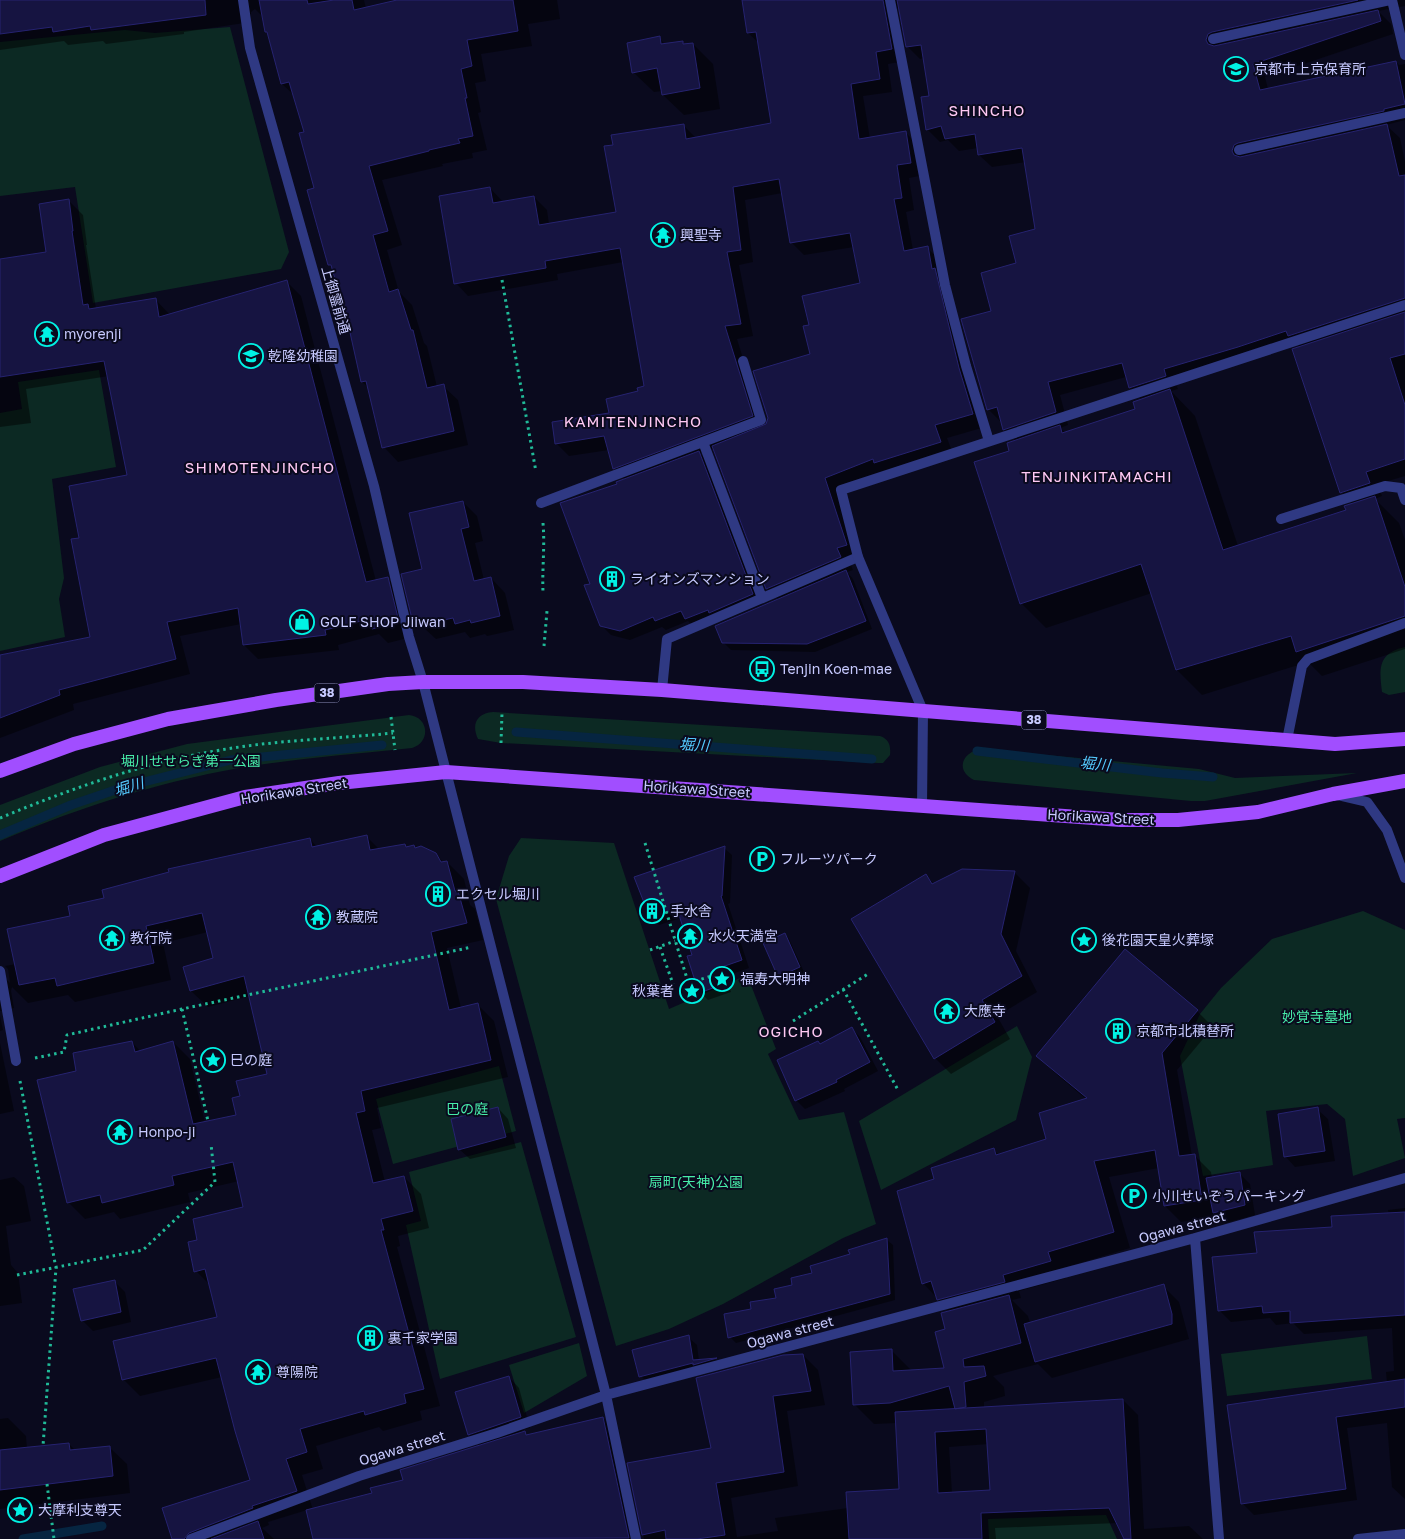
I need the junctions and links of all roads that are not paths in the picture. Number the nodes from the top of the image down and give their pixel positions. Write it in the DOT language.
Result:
graph roads {
  1 [pos="243,0"];
  2 [pos="890,0"];
  3 [pos="1391,0"];
  4 [pos="1214,39"];
  5 [pos="1405,55"];
  6 [pos="1405,113"];
  7 [pos="1239,150"];
  8 [pos="1405,305"];
  9 [pos="744,361"];
  10 [pos="989,441"];
  11 [pos="703,442"];
  12 [pos="1405,500"];
  13 [pos="541,503"];
  14 [pos="1281,519"];
  15 [pos="858,557"];
  16 [pos="762,598"];
  17 [pos="1405,623"];
  18 [pos="422,682"];
  19 [pos="662,690"];
  20 [pos="923,711"];
  21 [pos="1405,738"];
  22 [pos="1287,740"];
  23 [pos="0,770"];
  24 [pos="446,772"];
  25 [pos="1405,781"];
  26 [pos="1333,794"];
  27 [pos="922,806"];
  28 [pos="0,876"];
  29 [pos="1405,878"];
  30 [pos="0,971"];
  31 [pos="16,1061"];
  32 [pos="1405,1178"];
  33 [pos="1195,1238"];
  34 [pos="606,1395"];
  35 [pos="1405,1534"];
  36 [pos="191,1539"];
  37 [pos="636,1539"];
  38 [pos="1219,1539"];
  39 [pos="1358,1539"];
  1 -- 18 [label="street, 上御霊前通"];
  2 -- 10 [label="street"];
  3 -- 4 [label="street"];
  3 -- 5 [label="street"];
  6 -- 7 [label="street"];
  8 -- 10 [label="street"];
  9 -- 11 [label="street"];
  10 -- 15 [label="street"];
  11 -- 13 [label="street"];
  11 -- 16 [label="street"];
  12 -- 14 [label="street"];
  15 -- 16 [label="street"];
  15 -- 20 [label="street"];
  16 -- 19 [label="street"];
  17 -- 22 [label="street"];
  18 -- 19 [label="main road, 38"];
  18 -- 23 [label="main road, 38"];
  18 -- 24 [label="street, 上御霊前通"];
  19 -- 20 [label="main road, 38"];
  20 -- 22 [label="main road, 38"];
  20 -- 27 [label="street"];
  21 -- 22 [label="main road, 38"];
  24 -- 27 [label="main road, Horikawa Street"];
  24 -- 28 [label="main road, Horikawa Street"];
  24 -- 34 [label="street, 上御霊前通"];
  25 -- 26 [label="main road, Horikawa Street"];
  26 -- 27 [label="main road, Horikawa Street"];
  26 -- 29 [label="street"];
  30 -- 31 [label="street"];
  32 -- 33 [label="street, Ogawa street"];
  33 -- 34 [label="street, Ogawa street"];
  33 -- 38 [label="street"];
  34 -- 36 [label="street, Ogawa street"];
  34 -- 37 [label="street, 上御霊前通"];
  35 -- 39 [label="street"];
}
